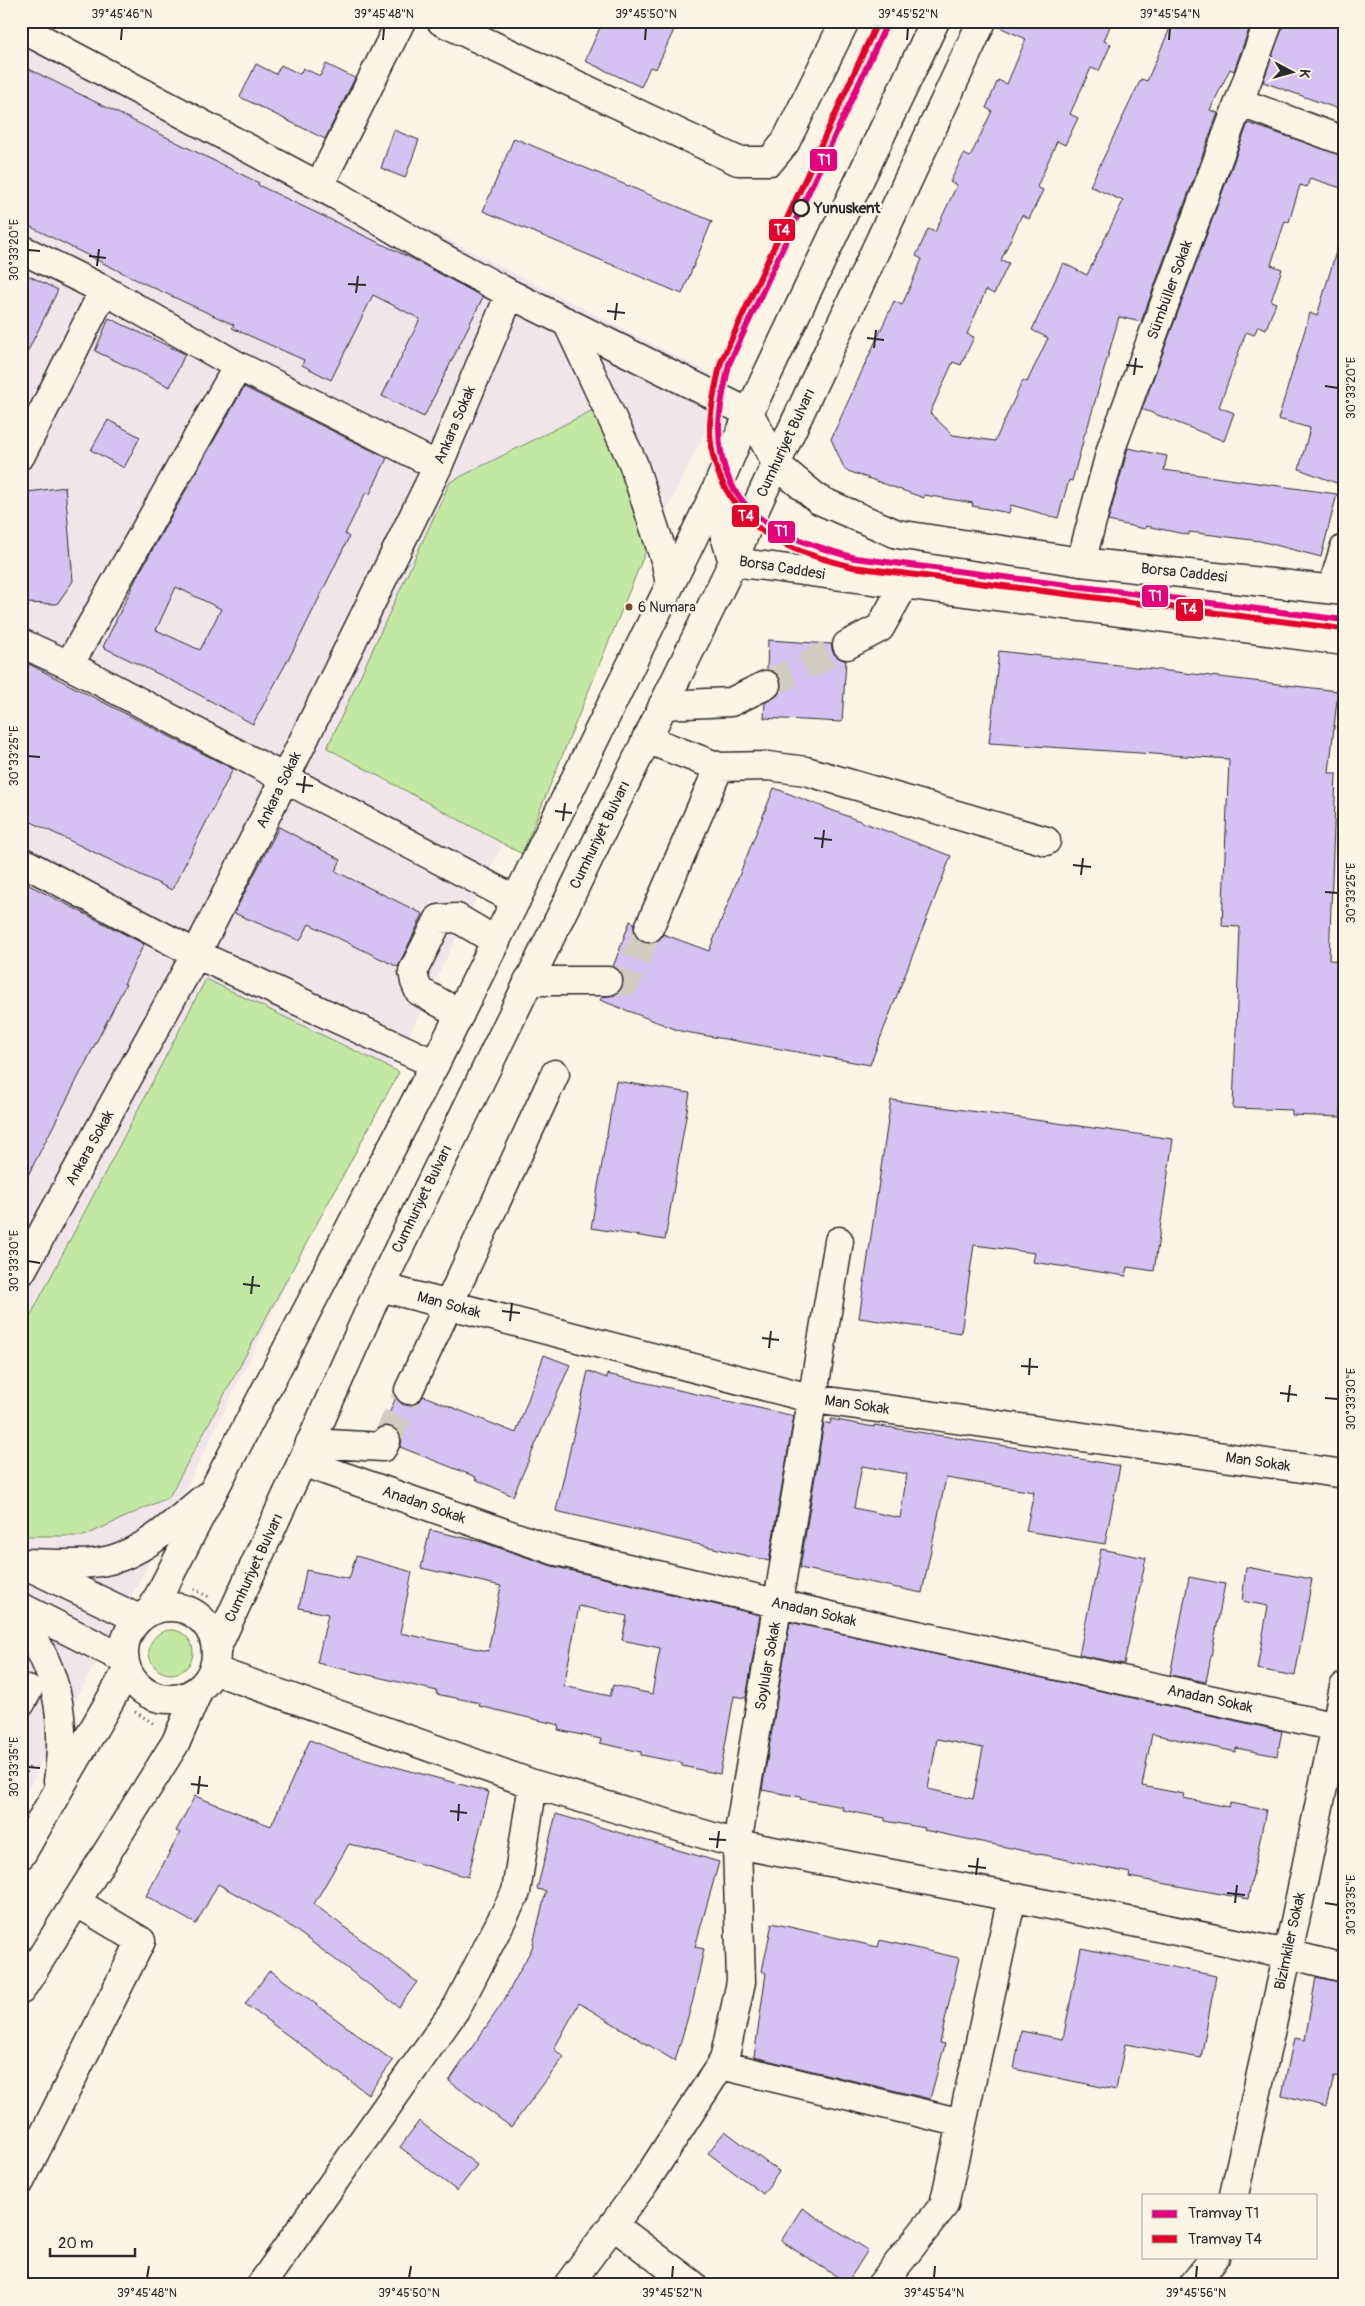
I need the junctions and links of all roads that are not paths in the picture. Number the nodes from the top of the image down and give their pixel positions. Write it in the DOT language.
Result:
graph roads {
  1 [pos="401,21"];
  2 [pos="441,21"];
  3 [pos="845,21"];
  4 [pos="935,21"];
  5 [pos="982,21"];
  6 [pos="1269,21"];
  7 [pos="21,28"];
  8 [pos="1239,102"];
  9 [pos="1344,141"];
  10 [pos="318,186"];
  11 [pos="21,249"];
  12 [pos="104,290"];
  13 [pos="510,294"];
  14 [pos="566,322"];
  15 [pos="238,366"];
  16 [pos="749,412"];
  17 [pos="21,455"];
  18 [pos="776,465"];
  19 [pos="438,466"];
  20 [pos="713,496"];
  21 [pos="1344,550"];
  22 [pos="733,562"];
  23 [pos="1081,562"];
  24 [pos="670,585"];
  25 [pos="904,585"];
  26 [pos="1338,590"];
  27 [pos="1344,641"];
  28 [pos="21,643"];
  29 [pos="847,645"];
  30 [pos="69,665"];
  31 [pos="766,685"];
  32 [pos="663,705"];
  33 [pos="646,739"];
  34 [pos="719,767"];
  35 [pos="285,778"];
  36 [pos="1046,841"];
  37 [pos="21,861"];
  38 [pos="516,900"];
  39 [pos="649,928"];
  40 [pos="496,941"];
  41 [pos="196,954"];
  42 [pos="528,981"];
  43 [pos="608,981"];
  44 [pos="460,1014"];
  45 [pos="435,1064"];
  46 [pos="555,1074"];
  47 [pos="839,1241"];
  48 [pos="21,1272"];
  49 [pos="380,1287"];
  50 [pos="448,1304"];
  51 [pos="409,1390"];
  52 [pos="814,1399"];
  53 [pos="386,1441"];
  54 [pos="306,1453"];
  55 [pos="1344,1474"];
  56 [pos="216,1489"];
  57 [pos="21,1563"];
  58 [pos="779,1604"];
  59 [pos="21,1607"];
  60 [pos="145,1615"];
  61 [pos="21,1618"];
  62 [pos="126,1665"];
  63 [pos="209,1669"];
  64 [pos="1344,1687"];
  65 [pos="1336,1727"];
  66 [pos="533,1784"];
  67 [pos="56,1792"];
  68 [pos="737,1844"];
  69 [pos="21,1855"];
  70 [pos="1012,1897"];
  71 [pos="76,1902"];
  72 [pos="1288,1954"];
  73 [pos="1344,1968"];
  74 [pos="21,1990"];
  75 [pos="721,2065"];
  76 [pos="962,2123"];
  77 [pos="21,2180"];
  78 [pos="1234,2194"];
  79 [pos="613,2225"];
  80 [pos="1214,2258"];
  81 [pos="261,2285"];
  82 [pos="568,2285"];
  83 [pos="693,2285"];
  84 [pos="881,2285"];
  85 [pos="1193,2285"];
  1 -- 10 [label="street"];
  2 -- 3 [label="street"];
  4 -- 16 [label="street"];
  5 -- 18 [label="street, Cumhuriyet Bulvarı"];
  6 -- 8 [label="street, Sümbüller Sokak"];
  7 -- 10 [label="street"];
  8 -- 9 [label="street"];
  8 -- 23 [label="street, Sümbüller Sokak"];
  10 -- 13 [label="street"];
  11 -- 12 [label="street"];
  12 -- 15 [label="street"];
  12 -- 17 [label="street"];
  13 -- 14 [label="street"];
  13 -- 19 [label="street, Ankara Sokak"];
  14 -- 16 [label="street"];
  14 -- 24 [label="street"];
  15 -- 19 [label="street"];
  15 -- 30 [label="street"];
  16 -- 18 [label="street"];
  16 -- 20 [label="street"];
  18 -- 22 [label="street, Cumhuriyet Bulvarı"];
  18 -- 23 [label="street, Borsa Caddesi"];
  19 -- 35 [label="street, Ankara Sokak"];
  20 -- 22 [label="street, Borsa Caddesi"];
  20 -- 24 [label="street"];
  21 -- 26 [label="street"];
  22 -- 25 [label="street, Borsa Caddesi"];
  22 -- 32 [label="street, Cumhuriyet Bulvarı"];
  23 -- 26 [label="street, Borsa Caddesi"];
  24 -- 38 [label="street"];
  25 -- 27 [label="street, Borsa Caddesi"];
  25 -- 29 [label="street"];
  28 -- 30 [label="street"];
  30 -- 35 [label="street"];
  31 -- 32 [label="street"];
  32 -- 33 [label="street, Cumhuriyet Bulvarı"];
  33 -- 34 [label="street"];
  33 -- 42 [label="street, Cumhuriyet Bulvarı"];
  34 -- 36 [label="street"];
  34 -- 39 [label="street"];
  35 -- 38 [label="street"];
  35 -- 41 [label="street, Ankara Sokak"];
  37 -- 41 [label="street"];
  38 -- 40 [label="street"];
  40 -- 44 [label="street"];
  40 -- 44 [label="street"];
  41 -- 45 [label="street"];
  41 -- 48 [label="street, Ankara Sokak"];
  42 -- 43 [label="street"];
  42 -- 49 [label="street, Cumhuriyet Bulvarı"];
  44 -- 45 [label="street"];
  45 -- 56 [label="street"];
  46 -- 50 [label="street"];
  47 -- 52 [label="street, Soylular Sokak"];
  49 -- 50 [label="street, Man Sokak"];
  49 -- 54 [label="street, Cumhuriyet Bulvarı"];
  50 -- 51 [label="street"];
  50 -- 52 [label="street, Man Sokak"];
  52 -- 55 [label="street, Man Sokak"];
  52 -- 58 [label="street, Soylular Sokak"];
  53 -- 54 [label="street"];
  54 -- 58 [label="street, Anadan Sokak"];
  54 -- 63 [label="street, Cumhuriyet Bulvarı"];
  56 -- 57 [label="street"];
  56 -- 60 [label="street"];
  57 -- 60 [label="street"];
  58 -- 65 [label="street, Anadan Sokak"];
  58 -- 68 [label="street, Soylular Sokak"];
  59 -- 62 [label="street"];
  60 -- 62 [label="street"];
  60 -- 63 [label="street"];
  61 -- 67 [label="street"];
  62 -- 63 [label="street"];
  62 -- 67 [label="street"];
  63 -- 66 [label="street"];
  63 -- 71 [label="street, Cumhuriyet Bulvarı"];
  64 -- 65 [label="street, Bizimkiler Sokak"];
  65 -- 72 [label="street, Bizimkiler Sokak"];
  66 -- 68 [label="street"];
  66 -- 81 [label="street"];
  67 -- 69 [label="street"];
  68 -- 70 [label="street"];
  68 -- 75 [label="street, Soylular Sokak"];
  70 -- 72 [label="street"];
  70 -- 76 [label="street"];
  71 -- 74 [label="street, Cumhuriyet Bulvarı"];
  71 -- 77 [label="street"];
  72 -- 73 [label="street"];
  72 -- 78 [label="street, Bizimkiler Sokak"];
  75 -- 76 [label="street"];
  75 -- 79 [label="street, Soylular Sokak"];
  76 -- 84 [label="street"];
  79 -- 82 [label="street, Soylular Sokak"];
  79 -- 83 [label="street"];
  80 -- 85 [label="street"];
}
